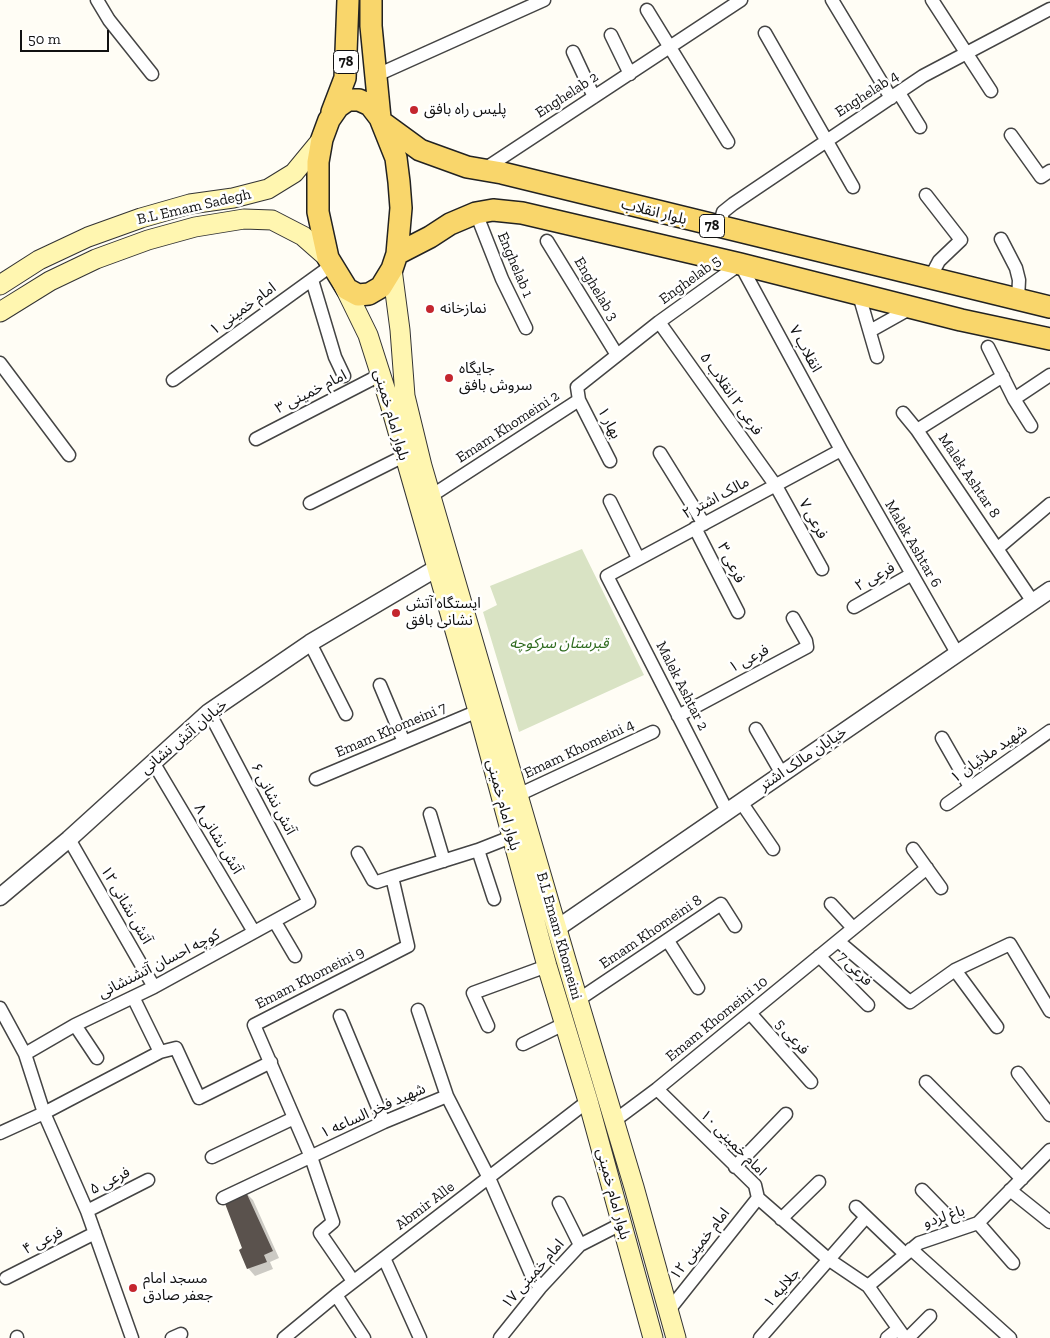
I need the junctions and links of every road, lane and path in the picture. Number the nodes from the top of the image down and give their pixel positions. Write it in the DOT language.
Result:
graph roads {
  1 [pos="97,0"];
  2 [pos="348,0"];
  3 [pos="371,0"];
  4 [pos="544,0"];
  5 [pos="740,0"];
  6 [pos="832,0"];
  7 [pos="932,0"];
  8 [pos="1050,9"];
  9 [pos="647,10"];
  10 [pos="765,34"];
  11 [pos="611,36"];
  12 [pos="668,47"];
  13 [pos="573,52"];
  14 [pos="967,53"];
  15 [pos="152,74"];
  16 [pos="630,74"];
  17 [pos="377,75"];
  18 [pos="991,91"];
  19 [pos="895,95"];
  20 [pos="594,97"];
  21 [pos="382,120"];
  22 [pos="920,127"];
  23 [pos="326,130"];
  24 [pos="1012,135"];
  25 [pos="827,140"];
  26 [pos="728,142"];
  27 [pos="483,170"];
  28 [pos="1050,171"];
  29 [pos="853,187"];
  30 [pos="926,195"];
  31 [pos="233,198"];
  32 [pos="634,207"];
  33 [pos="476,213"];
  34 [pos="675,217"];
  35 [pos="237,220"];
  36 [pos="719,228"];
  37 [pos="629,238"];
  38 [pos="1001,239"];
  39 [pos="547,240"];
  40 [pos="668,248"];
  41 [pos="394,262"];
  42 [pos="740,264"];
  43 [pos="333,267"];
  44 [pos="930,278"];
  45 [pos="312,280"];
  46 [pos="0,285"];
  47 [pos="860,295"];
  48 [pos="1018,300"];
  49 [pos="1050,307"];
  50 [pos="911,308"];
  51 [pos="0,312"];
  52 [pos="659,322"];
  53 [pos="526,328"];
  54 [pos="870,331"];
  55 [pos="1050,339"];
  56 [pos="988,347"];
  57 [pos="617,355"];
  58 [pos="877,357"];
  59 [pos="0,364"];
  60 [pos="380,375"];
  61 [pos="1050,375"];
  62 [pos="344,376"];
  63 [pos="1003,376"];
  64 [pos="173,380"];
  65 [pos="1014,399"];
  66 [pos="578,400"];
  67 [pos="903,413"];
  68 [pos="1031,426"];
  69 [pos="917,430"];
  70 [pos="256,439"];
  71 [pos="841,450"];
  72 [pos="660,453"];
  73 [pos="68,455"];
  74 [pos="404,456"];
  75 [pos="610,461"];
  76 [pos="776,486"];
  77 [pos="431,496"];
  78 [pos="610,501"];
  79 [pos="310,503"];
  80 [pos="1050,504"];
  81 [pos="699,526"];
  82 [pos="998,548"];
  83 [pos="638,558"];
  84 [pos="436,568"];
  85 [pos="822,569"];
  86 [pos="912,574"];
  87 [pos="1049,592"];
  88 [pos="1033,602"];
  89 [pos="854,607"];
  90 [pos="738,612"];
  91 [pos="793,618"];
  92 [pos="465,638"];
  93 [pos="310,643"];
  94 [pos="957,654"];
  95 [pos="477,679"];
  96 [pos="380,684"];
  97 [pos="478,711"];
  98 [pos="209,712"];
  99 [pos="346,714"];
  100 [pos="678,716"];
  101 [pos="756,729"];
  102 [pos="1050,731"];
  103 [pos="653,732"];
  104 [pos="942,738"];
  105 [pos="404,742"];
  106 [pos="153,762"];
  107 [pos="782,774"];
  108 [pos="316,779"];
  109 [pos="970,787"];
  110 [pos="518,795"];
  111 [pos="741,802"];
  112 [pos="947,804"];
  113 [pos="727,811"];
  114 [pos="430,814"];
  115 [pos="511,837"];
  116 [pos="69,839"];
  117 [pos="773,849"];
  118 [pos="913,849"];
  119 [pos="478,850"];
  120 [pos="358,853"];
  121 [pos="444,861"];
  122 [pos="926,868"];
  123 [pos="392,877"];
  124 [pos="941,888"];
  125 [pos="0,897"];
  126 [pos="494,899"];
  127 [pos="309,902"];
  128 [pos="831,904"];
  129 [pos="274,922"];
  130 [pos="735,926"];
  131 [pos="556,928"];
  132 [pos="853,928"];
  133 [pos="254,932"];
  134 [pos="668,941"];
  135 [pos="838,941"];
  136 [pos="295,956"];
  137 [pos="819,956"];
  138 [pos="547,966"];
  139 [pos="955,970"];
  140 [pos="154,987"];
  141 [pos="698,988"];
  142 [pos="133,997"];
  143 [pos="578,1000"];
  144 [pos="868,1005"];
  145 [pos="0,1008"];
  146 [pos="418,1010"];
  147 [pos="1050,1011"];
  148 [pos="750,1013"];
  149 [pos="340,1016"];
  150 [pos="564,1024"];
  151 [pos="76,1025"];
  152 [pos="488,1026"];
  153 [pos="997,1027"];
  154 [pos="523,1044"];
  155 [pos="160,1052"];
  156 [pos="25,1054"];
  157 [pos="97,1058"];
  158 [pos="271,1062"];
  159 [pos="1018,1073"];
  160 [pos="811,1082"];
  161 [pos="926,1082"];
  162 [pos="657,1089"];
  163 [pos="447,1096"];
  164 [pos="588,1101"];
  165 [pos="44,1113"];
  166 [pos="786,1114"];
  167 [pos="1050,1115"];
  168 [pos="294,1118"];
  169 [pos="614,1121"];
  170 [pos="384,1122"];
  171 [pos="0,1132"];
  172 [pos="1050,1150"];
  173 [pos="212,1157"];
  174 [pos="311,1157"];
  175 [pos="735,1167"];
  176 [pos="489,1178"];
  177 [pos="1022,1179"];
  178 [pos="148,1180"];
  179 [pos="819,1182"];
  180 [pos="922,1190"];
  181 [pos="1010,1190"];
  182 [pos="223,1198"];
  183 [pos="758,1198"];
  184 [pos="559,1203"];
  185 [pos="856,1207"];
  186 [pos="87,1211"];
  187 [pos="866,1217"];
  188 [pos="781,1219"];
  189 [pos="1050,1222"];
  190 [pos="978,1223"];
  191 [pos="621,1224"];
  192 [pos="960,1229"];
  193 [pos="95,1233"];
  194 [pos="580,1245"];
  195 [pos="908,1252"];
  196 [pos="384,1258"];
  197 [pos="828,1259"];
  198 [pos="1013,1262"];
  199 [pos="6,1278"];
  200 [pos="353,1281"];
  201 [pos="868,1286"];
  202 [pos="540,1288"];
  203 [pos="336,1295"];
  204 [pos="669,1310"];
  205 [pos="930,1316"];
  206 [pos="904,1335"];
  207 [pos="132,1338"];
  208 [pos="284,1338"];
  209 [pos="364,1338"];
  210 [pos="420,1338"];
  211 [pos="500,1338"];
  212 [pos="653,1338"];
  213 [pos="676,1338"];
  214 [pos="760,1338"];
  215 [pos="887,1338"];
  216 [pos="1010,1338"];
  1 -- 15 [label="street"];
  2 -- 23 [label="main road, 78"];
  3 -- 17 [label="main road, 78"];
  4 -- 17 [label="street"];
  5 -- 12 [label="street, Enghelab 2"];
  6 -- 19 [label="street"];
  7 -- 14 [label="street"];
  8 -- 14 [label="street, Enghelab 4"];
  9 -- 12 [label="street"];
  10 -- 25 [label="street"];
  11 -- 16 [label="street"];
  12 -- 16 [label="street, Enghelab 2"];
  12 -- 26 [label="street"];
  13 -- 20 [label="street"];
  14 -- 18 [label="street"];
  14 -- 19 [label="street, Enghelab 4"];
  16 -- 20 [label="street, Enghelab 2"];
  17 -- 21 [label="main road, 78"];
  19 -- 22 [label="street"];
  19 -- 25 [label="street, Enghelab 4"];
  20 -- 27 [label="street, Enghelab 2"];
  21 -- 23 [label="main road, 78"];
  21 -- 27 [label="main road, بلوار انقلاب / 78"];
  21 -- 41 [label="main road, 78"];
  23 -- 31 [label="main road, B.L Emam Sadegh"];
  23 -- 43 [label="main road, 78"];
  24 -- 28 [label="street"];
  25 -- 29 [label="street"];
  25 -- 36 [label="street, Enghelab 4"];
  27 -- 32 [label="main road, بلوار انقلاب / 78"];
  30 -- 44 [label="street"];
  31 -- 35 [label="main road"];
  31 -- 46 [label="main road, B.L Emam Sadegh"];
  32 -- 34 [label="main road, بلوار انقلاب / 78"];
  32 -- 37 [label="main road"];
  33 -- 37 [label="main road, بلوار انقلاب / 78"];
  33 -- 41 [label="main road, بلوار انقلاب / 78"];
  33 -- 53 [label="street, Enghelab 1"];
  34 -- 36 [label="main road, بلوار انقلاب / 78"];
  34 -- 40 [label="main road"];
  35 -- 43 [label="main road"];
  35 -- 51 [label="main road"];
  36 -- 44 [label="main road, بلوار انقلاب / 78"];
  37 -- 40 [label="main road, بلوار انقلاب / 78"];
  38 -- 48 [label="street"];
  39 -- 57 [label="street, Enghelab 3"];
  40 -- 42 [label="main road, بلوار انقلاب / 78"];
  41 -- 43 [label="main road, 78"];
  41 -- 77 [label="main road"];
  42 -- 47 [label="main road, بلوار انقلاب / 78"];
  42 -- 52 [label="street, Enghelab 5"];
  42 -- 71 [label="street, انقلاب ۷"];
  43 -- 45 [label="street, امام خمینی ۱"];
  43 -- 60 [label="main road, بلوار امام خمینی"];
  44 -- 48 [label="main road, بلوار انقلاب / 78"];
  45 -- 62 [label="street"];
  45 -- 64 [label="street, امام خمینی ۱"];
  47 -- 50 [label="main road, بلوار انقلاب / 78"];
  47 -- 54 [label="street"];
  48 -- 49 [label="main road, بلوار انقلاب / 78"];
  50 -- 54 [label="street"];
  50 -- 55 [label="main road, بلوار انقلاب / 78"];
  52 -- 57 [label="street, Emam Khomeini 2"];
  52 -- 76 [label="street, فرعی ۲ انقلاب ۵"];
  54 -- 58 [label="street"];
  56 -- 63 [label="street"];
  57 -- 66 [label="street, Emam Khomeini 2"];
  59 -- 73 [label="street"];
  60 -- 70 [label="street, امام خمینی ۳"];
  60 -- 74 [label="main road, بلوار امام خمینی"];
  61 -- 65 [label="street"];
  63 -- 65 [label="street"];
  63 -- 69 [label="street, Malek Ashtar 8"];
  65 -- 68 [label="street"];
  66 -- 75 [label="street, بهار ۱"];
  66 -- 77 [label="street, Emam Khomeini 2"];
  67 -- 69 [label="street"];
  69 -- 82 [label="street, Malek Ashtar 8"];
  71 -- 76 [label="street, مالک اشتر ۲"];
  71 -- 86 [label="street, Malek Ashtar 6"];
  72 -- 81 [label="street"];
  74 -- 79 [label="street"];
  74 -- 84 [label="main road, بلوار امام خمینی"];
  76 -- 81 [label="street, مالک اشتر ۲"];
  76 -- 85 [label="street, فرعی ۷"];
  77 -- 92 [label="main road"];
  78 -- 83 [label="street"];
  80 -- 82 [label="street"];
  81 -- 83 [label="street, مالک اشتر ۲"];
  81 -- 90 [label="street, فرعی ۳"];
  82 -- 88 [label="street, Malek Ashtar 8"];
  83 -- 100 [label="street, Malek Ashtar 2"];
  84 -- 92 [label="main road, بلوار امام خمینی"];
  84 -- 93 [label="street, خیابان آتش نشانی"];
  86 -- 89 [label="street, فرعی ۲"];
  86 -- 94 [label="street, Malek Ashtar 6"];
  87 -- 88 [label="street, خیابان مالک اشتر"];
  88 -- 94 [label="street, خیابان مالک اشتر"];
  91 -- 100 [label="street, فرعی ۱"];
  92 -- 95 [label="main road, بلوار امام خمینی"];
  93 -- 98 [label="street, خیابان آتش نشانی"];
  93 -- 99 [label="street"];
  94 -- 107 [label="street, خیابان مالک اشتر"];
  95 -- 97 [label="main road, بلوار امام خمینی"];
  95 -- 110 [label="main road, B.L Emam Khomeini"];
  96 -- 105 [label="street"];
  97 -- 105 [label="street, Emam Khomeini 7"];
  97 -- 115 [label="main road, بلوار امام خمینی"];
  98 -- 106 [label="street, خیابان آتش نشانی"];
  98 -- 127 [label="street, آتش نشانی ۶"];
  100 -- 113 [label="street, Malek Ashtar 2"];
  101 -- 107 [label="street"];
  102 -- 109 [label="street, شهید ملائیان ۱"];
  103 -- 110 [label="street, Emam Khomeini 4"];
  104 -- 109 [label="street"];
  105 -- 108 [label="street, Emam Khomeini 7"];
  106 -- 116 [label="street, خیابان آتش نشانی"];
  106 -- 133 [label="street, آتش نشانی ۸"];
  107 -- 111 [label="street, خیابان مالک اشتر"];
  109 -- 112 [label="street, شهید ملائیان ۱"];
  110 -- 131 [label="main road, B.L Emam Khomeini"];
  111 -- 113 [label="street, خیابان مالک اشتر"];
  111 -- 117 [label="street"];
  113 -- 131 [label="street, خیابان مالک اشتر"];
  114 -- 121 [label="street"];
  115 -- 119 [label="street"];
  115 -- 138 [label="main road, بلوار امام خمینی"];
  116 -- 125 [label="street, خیابان آتش نشانی"];
  116 -- 140 [label="street, آتش نشانی ۱۲"];
  118 -- 122 [label="street"];
  119 -- 121 [label="street"];
  119 -- 126 [label="street"];
  120 -- 123 [label="street"];
  121 -- 123 [label="street"];
  122 -- 124 [label="street"];
  122 -- 132 [label="street, Emam Khomeini 10"];
  123 -- 158 [label="street, Emam Khomeini 9"];
  127 -- 129 [label="street, کوچه احسان آتشنشانی"];
  128 -- 132 [label="street"];
  129 -- 133 [label="street, کوچه احسان آتشنشانی"];
  129 -- 136 [label="street"];
  130 -- 134 [label="street, Emam Khomeini 8"];
  131 -- 143 [label="main road, B.L Emam Khomeini"];
  132 -- 135 [label="street, Emam Khomeini 10"];
  133 -- 140 [label="street, کوچه احسان آتشنشانی"];
  134 -- 141 [label="street"];
  134 -- 143 [label="street, Emam Khomeini 8"];
  135 -- 137 [label="street, Emam Khomeini 10"];
  135 -- 139 [label="street"];
  137 -- 144 [label="street, فرعی 7"];
  137 -- 148 [label="street, Emam Khomeini 10"];
  138 -- 150 [label="main road, بلوار امام خمینی"];
  138 -- 152 [label="street"];
  139 -- 147 [label="street"];
  139 -- 153 [label="street"];
  140 -- 142 [label="street, کوچه احسان آتشنشانی"];
  142 -- 151 [label="street, کوچه احسان آتشنشانی"];
  142 -- 155 [label="street"];
  143 -- 169 [label="main road, B.L Emam Khomeini"];
  145 -- 156 [label="street"];
  146 -- 163 [label="street"];
  148 -- 160 [label="street, فرعی 5"];
  148 -- 162 [label="street, Emam Khomeini 10"];
  149 -- 170 [label="street"];
  150 -- 154 [label="street"];
  150 -- 164 [label="main road, بلوار امام خمینی"];
  151 -- 156 [label="street, کوچه احسان آتشنشانی"];
  151 -- 157 [label="street"];
  155 -- 158 [label="street"];
  155 -- 165 [label="street"];
  156 -- 165 [label="street"];
  158 -- 168 [label="street, Emam Khomeini 9"];
  159 -- 167 [label="street"];
  161 -- 177 [label="street"];
  162 -- 169 [label="street, Emam Khomeini 10"];
  162 -- 175 [label="street, امام خمینی ۱۰"];
  163 -- 170 [label="street, شهید فخر الساعه ۱"];
  163 -- 176 [label="street, شهید فخر الساعه ۱"];
  164 -- 176 [label="street, Abmir Alle"];
  164 -- 191 [label="main road, بلوار امام خمینی"];
  165 -- 171 [label="street"];
  165 -- 186 [label="street"];
  166 -- 175 [label="street"];
  168 -- 173 [label="street"];
  168 -- 174 [label="street, Emam Khomeini 9"];
  169 -- 204 [label="main road, B.L Emam Khomeini"];
  170 -- 174 [label="street, شهید فخر الساعه ۱"];
  172 -- 177 [label="street, باغ لردو"];
  174 -- 182 [label="street, شهید فخر الساعه ۱"];
  174 -- 200 [label="street, Emam Khomeini 9"];
  175 -- 183 [label="street, امام خمینی ۱۰"];
  176 -- 196 [label="street, Abmir Alle"];
  176 -- 202 [label="street, شهید فخر الساعه ۱"];
  177 -- 181 [label="street, باغ لردو"];
  178 -- 186 [label="street, فرعی ۵"];
  179 -- 188 [label="street"];
  180 -- 192 [label="street"];
  181 -- 189 [label="street"];
  181 -- 190 [label="street, باغ لردو"];
  183 -- 188 [label="street, امام خمینی ۱۰"];
  183 -- 204 [label="street, امام خمینی ۱۲"];
  184 -- 194 [label="street"];
  185 -- 187 [label="street"];
  186 -- 193 [label="street"];
  187 -- 195 [label="street"];
  187 -- 197 [label="street, جلالیه ۱"];
  188 -- 197 [label="street, امام خمینی ۱۰"];
  190 -- 192 [label="street, باغ لردو"];
  190 -- 198 [label="street"];
  191 -- 194 [label="street, امام خمینی ۱۷"];
  191 -- 212 [label="main road, بلوار امام خمینی"];
  192 -- 195 [label="street, باغ لردو"];
  193 -- 199 [label="street, فرعی ۴"];
  193 -- 207 [label="street"];
  194 -- 202 [label="street, امام خمینی ۱۷"];
  195 -- 201 [label="street, باغ لردو"];
  195 -- 216 [label="street"];
  196 -- 200 [label="street, Abmir Alle"];
  196 -- 210 [label="street"];
  197 -- 201 [label="street, امام خمینی ۱۰"];
  197 -- 214 [label="street, جلالیه ۱"];
  200 -- 203 [label="street, Abmir Alle"];
  201 -- 206 [label="street"];
  202 -- 211 [label="street, امام خمینی ۱۷"];
  203 -- 208 [label="street, Abmir Alle"];
  203 -- 209 [label="street"];
  204 -- 213 [label="main road, B.L Emam Khomeini"];
  205 -- 206 [label="street"];
  206 -- 215 [label="street"];
}
